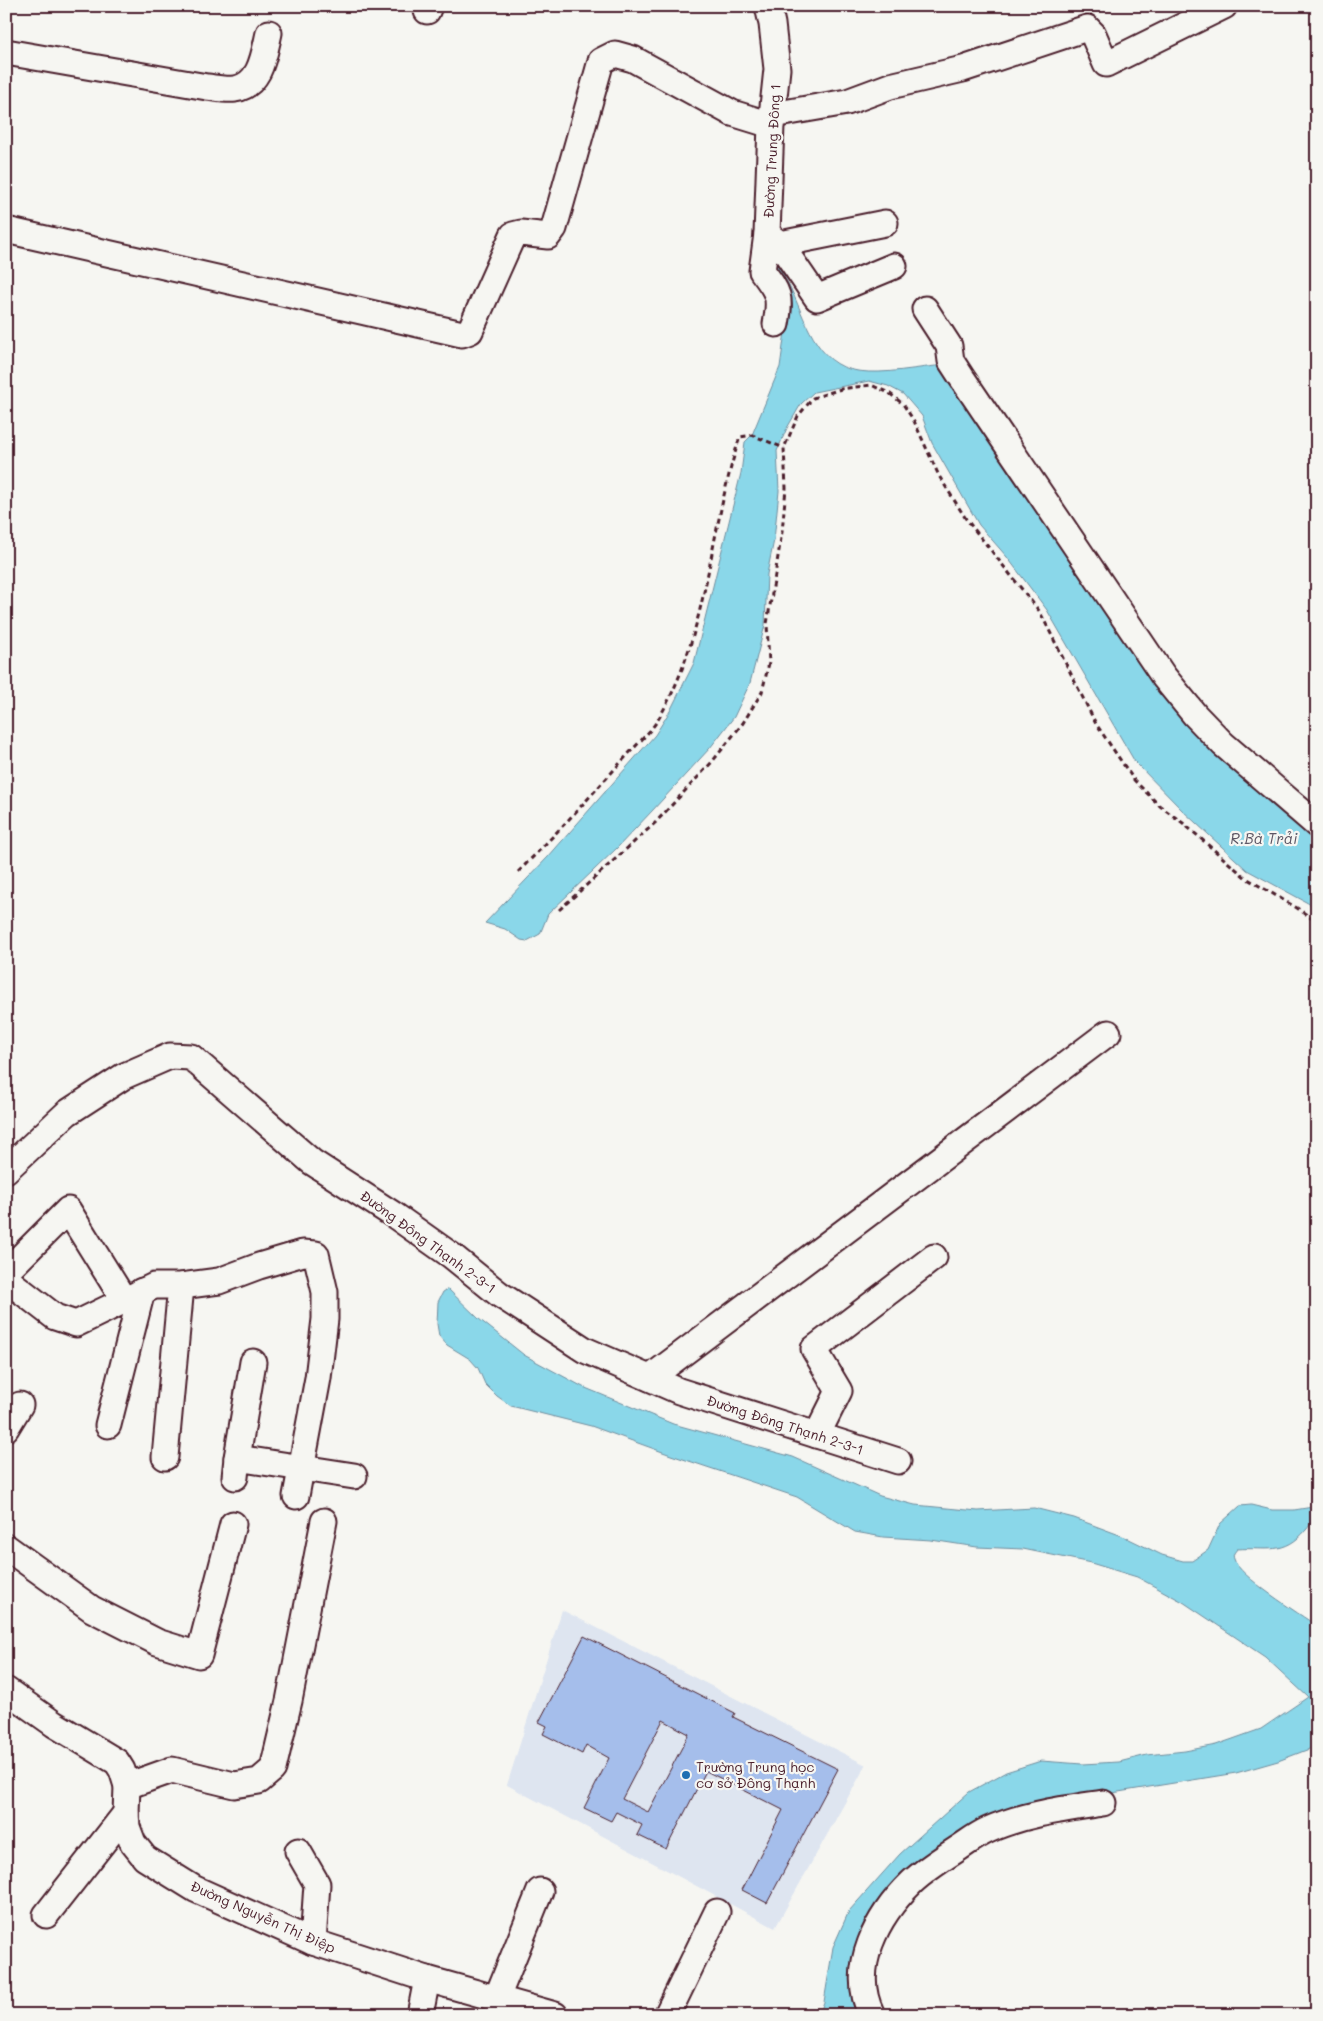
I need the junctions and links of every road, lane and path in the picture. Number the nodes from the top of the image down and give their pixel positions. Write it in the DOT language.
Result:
graph roads {
  1 [pos="768,6"];
  2 [pos="1224,6"];
  3 [pos="269,33"];
  4 [pos="6,52"];
  5 [pos="772,120"];
  6 [pos="885,223"];
  7 [pos="6,230"];
  8 [pos="773,239"];
  9 [pos="894,266"];
  10 [pos="925,309"];
  11 [pos="776,324"];
  12 [pos="784,448"];
  13 [pos="1317,825"];
  14 [pos="518,872"];
  15 [pos="560,910"];
  16 [pos="1317,922"];
  17 [pos="1108,1033"];
  18 [pos="6,1170"];
  19 [pos="934,1257"];
  20 [pos="6,1272"];
  21 [pos="6,1279"];
  22 [pos="181,1286"];
  23 [pos="133,1295"];
  24 [pos="253,1362"];
  25 [pos="650,1378"];
  26 [pos="20,1405"];
  27 [pos="108,1425"];
  28 [pos="6,1428"];
  29 [pos="817,1435"];
  30 [pos="165,1458"];
  31 [pos="898,1461"];
  32 [pos="302,1469"];
  33 [pos="354,1476"];
  34 [pos="296,1496"];
  35 [pos="324,1521"];
  36 [pos="233,1524"];
  37 [pos="6,1547"];
  38 [pos="6,1690"];
  39 [pos="127,1786"];
  40 [pos="1103,1803"];
  41 [pos="126,1813"];
  42 [pos="298,1851"];
  43 [pos="540,1891"];
  44 [pos="717,1912"];
  45 [pos="46,1915"];
  46 [pos="313,1942"];
  47 [pos="426,1979"];
  48 [pos="496,2000"];
  49 [pos="420,2015"];
  50 [pos="555,2015"];
  51 [pos="667,2015"];
  52 [pos="872,2015"];
  1 -- 5 [label="street, Đường Trung Đông 1"];
  2 -- 5 [label="street"];
  3 -- 4 [label="street"];
  5 -- 7 [label="street"];
  5 -- 8 [label="street, Đường Trung Đông 1"];
  6 -- 8 [label="street"];
  8 -- 9 [label="street"];
  8 -- 11 [label="street, Đường Trung Đông 1"];
  10 -- 13 [label="street"];
  12 -- 14 [label="path"];
  12 -- 15 [label="path"];
  12 -- 16 [label="path"];
  17 -- 25 [label="street"];
  18 -- 25 [label="street, Đường Đông Thạnh 2-3-1"];
  19 -- 29 [label="street"];
  20 -- 23 [label="street"];
  21 -- 23 [label="street"];
  22 -- 23 [label="street"];
  22 -- 30 [label="street"];
  22 -- 32 [label="street"];
  23 -- 27 [label="street"];
  24 -- 32 [label="street"];
  25 -- 29 [label="street, Đường Đông Thạnh 2-3-1"];
  26 -- 28 [label="street"];
  29 -- 31 [label="street, Đường Đông Thạnh 2-3-1"];
  32 -- 33 [label="street"];
  32 -- 34 [label="street"];
  35 -- 39 [label="street"];
  36 -- 37 [label="street"];
  38 -- 39 [label="street, Đường Nguyễn Thị Điệp"];
  39 -- 41 [label="street, Đường Nguyễn Thị Điệp"];
  40 -- 52 [label="street"];
  41 -- 45 [label="street"];
  41 -- 46 [label="street, Đường Nguyễn Thị Điệp"];
  42 -- 46 [label="street"];
  43 -- 48 [label="street"];
  44 -- 51 [label="street"];
  46 -- 47 [label="street, Đường Nguyễn Thị Điệp"];
  47 -- 48 [label="street, Đường Nguyễn Thị Điệp"];
  47 -- 49 [label="street"];
  48 -- 50 [label="street, Đường Nguyễn Thị Điệp"];
}
